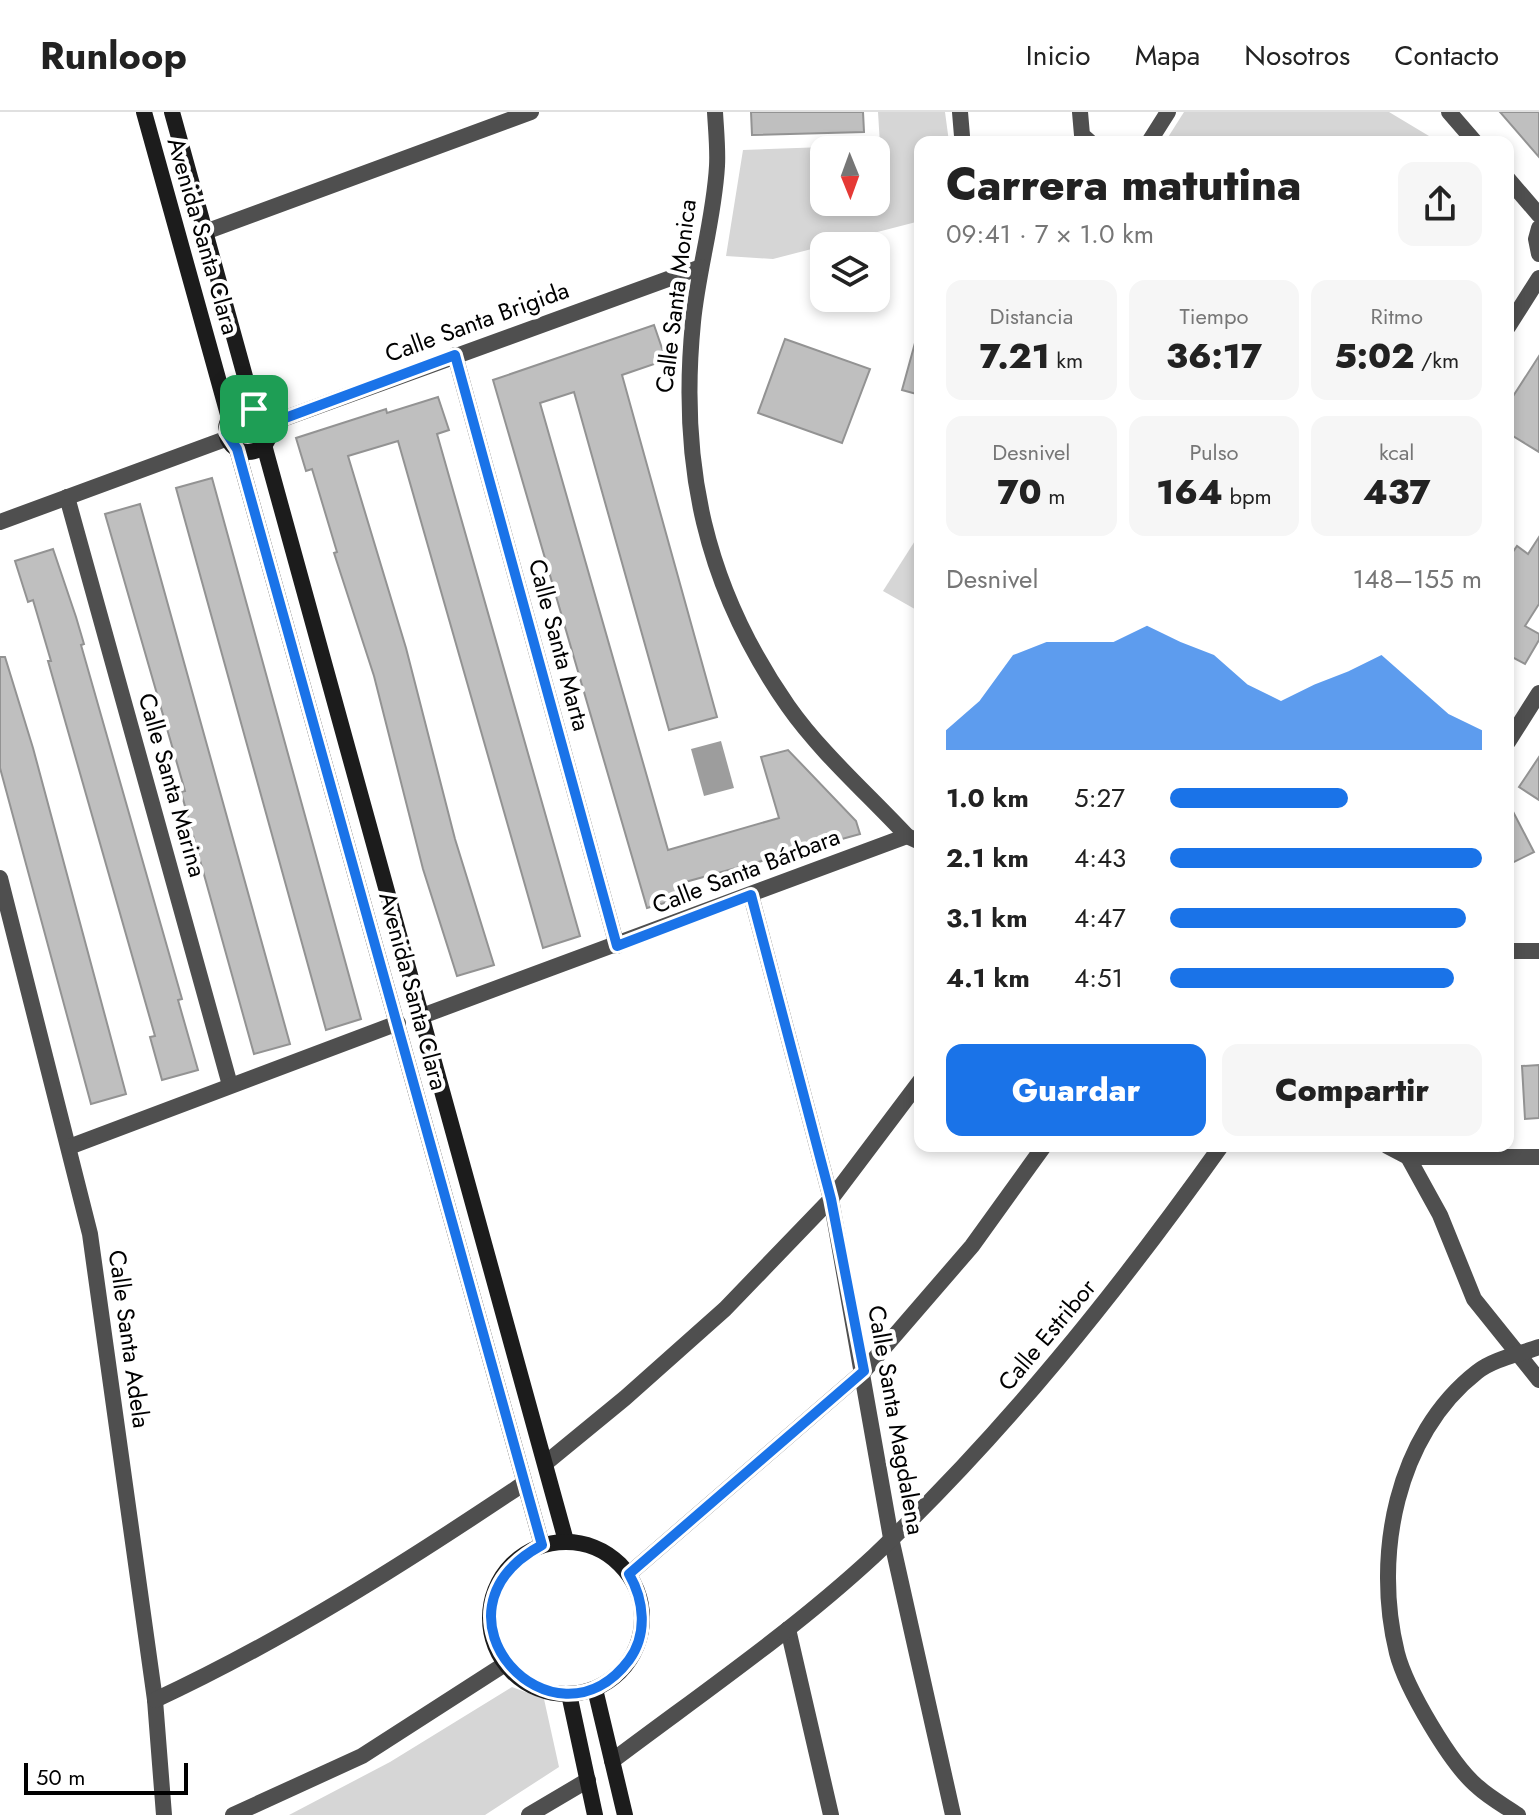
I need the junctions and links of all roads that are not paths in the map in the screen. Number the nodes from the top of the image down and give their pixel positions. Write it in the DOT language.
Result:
graph roads {
  1 [pos="144,112"];
  2 [pos="172,112"];
  3 [pos="531,112"];
  4 [pos="715,112"];
  5 [pos="960,112"];
  6 [pos="1080,112"];
  7 [pos="1168,112"];
  8 [pos="1449,112"];
  9 [pos="962,136"];
  10 [pos="1083,136"];
  11 [pos="1153,136"];
  12 [pos="1470,136"];
  13 [pos="1514,186"];
  14 [pos="1539,215"];
  15 [pos="1539,228"];
  16 [pos="205,232"];
  17 [pos="1539,254"];
  18 [pos="701,267"];
  19 [pos="1539,278"];
  20 [pos="1514,318"];
  21 [pos="455,355"];
  22 [pos="254,409"];
  23 [pos="229,418"];
  24 [pos="269,424"];
  25 [pos="232,444"];
  26 [pos="264,445"];
  27 [pos="67,497"];
  28 [pos="0,522"];
  29 [pos="1539,693"];
  30 [pos="1514,733"];
  31 [pos="913,839"];
  32 [pos="0,878"];
  33 [pos="751,895"];
  34 [pos="617,946"];
  35 [pos="1514,951"];
  36 [pos="1539,951"];
  37 [pos="422,1016"];
  38 [pos="398,1023"];
  39 [pos="230,1085"];
  40 [pos="914,1089"];
  41 [pos="69,1147"];
  42 [pos="1040,1152"];
  43 [pos="1217,1152"];
  44 [pos="1398,1152"];
  45 [pos="1408,1157"];
  46 [pos="1539,1157"];
  47 [pos="831,1199"];
  48 [pos="1539,1347"];
  49 [pos="1517,1355"];
  50 [pos="864,1371"];
  51 [pos="1539,1380"];
  52 [pos="547,1462"];
  53 [pos="523,1484"];
  54 [pos="891,1538"];
  55 [pos="566,1541"];
  56 [pos="542,1545"];
  57 [pos="629,1574"];
  58 [pos="788,1629"];
  59 [pos="505,1664"];
  60 [pos="595,1689"];
  61 [pos="569,1694"];
  62 [pos="155,1700"];
  63 [pos="612,1761"];
  64 [pos="588,1780"];
  65 [pos="164,1815"];
  66 [pos="233,1815"];
  67 [pos="529,1815"];
  68 [pos="595,1815"];
  69 [pos="625,1815"];
  70 [pos="831,1815"];
  71 [pos="953,1815"];
  72 [pos="1518,1815"];
  1 -- 23 [label="street, Avenida Santa Clara"];
  2 -- 16 [label="street, Avenida Santa Clara"];
  3 -- 16 [label="street"];
  4 -- 18 [label="street, Calle Santa Monica"];
  5 -- 9 [label="street"];
  6 -- 10 [label="street"];
  7 -- 11 [label="street"];
  8 -- 12 [label="street"];
  13 -- 14 [label="street"];
  15 -- 17 [label="street"];
  16 -- 22 [label="street, Avenida Santa Clara"];
  18 -- 21 [label="street, Calle Santa Brigida"];
  18 -- 31 [label="street, Calle Santa Monica"];
  19 -- 20 [label="street"];
  21 -- 24 [label="street, Calle Santa Brigida"];
  21 -- 34 [label="street, Calle Santa Marta"];
  22 -- 23 [label="street"];
  22 -- 24 [label="street"];
  23 -- 25 [label="street"];
  24 -- 26 [label="street"];
  25 -- 26 [label="street"];
  25 -- 27 [label="street"];
  25 -- 38 [label="street, Avenida Santa Clara"];
  26 -- 37 [label="street, Avenida Santa Clara"];
  27 -- 28 [label="street"];
  27 -- 39 [label="street, Calle Santa Marina"];
  29 -- 30 [label="street"];
  31 -- 33 [label="street, Calle Santa Bárbara"];
  32 -- 41 [label="street, Calle Santa Adela"];
  33 -- 34 [label="street, Calle Santa Bárbara"];
  33 -- 47 [label="street, Calle Santa Magdalena"];
  34 -- 37 [label="street, Calle Santa Bárbara"];
  35 -- 36 [label="street"];
  37 -- 52 [label="street, Avenida Santa Clara"];
  38 -- 39 [label="street"];
  38 -- 53 [label="street, Avenida Santa Clara"];
  39 -- 41 [label="street"];
  40 -- 47 [label="street"];
  41 -- 62 [label="street, Calle Santa Adela"];
  42 -- 50 [label="street"];
  43 -- 54 [label="street, Calle Estribor"];
  44 -- 45 [label="street"];
  45 -- 46 [label="street"];
  45 -- 49 [label="street"];
  47 -- 50 [label="street, Calle Santa Magdalena"];
  47 -- 52 [label="street"];
  48 -- 49 [label="street"];
  49 -- 51 [label="street"];
  49 -- 72 [label="street"];
  50 -- 54 [label="street, Calle Santa Magdalena"];
  50 -- 57 [label="street"];
  52 -- 55 [label="street, Avenida Santa Clara"];
  53 -- 56 [label="street, Avenida Santa Clara"];
  53 -- 62 [label="street"];
  54 -- 58 [label="street, Calle Estribor"];
  54 -- 71 [label="street, Calle Santa Magdalena"];
  55 -- 56 [label="street"];
  55 -- 57 [label="street"];
  56 -- 59 [label="street"];
  57 -- 60 [label="street"];
  58 -- 63 [label="street, Calle Estribor"];
  58 -- 70 [label="street"];
  59 -- 61 [label="street"];
  59 -- 66 [label="street"];
  60 -- 61 [label="street"];
  60 -- 63 [label="street"];
  61 -- 64 [label="street"];
  62 -- 65 [label="street, Calle Santa Adela"];
  63 -- 69 [label="street"];
  64 -- 67 [label="street"];
  64 -- 68 [label="street"];
}
